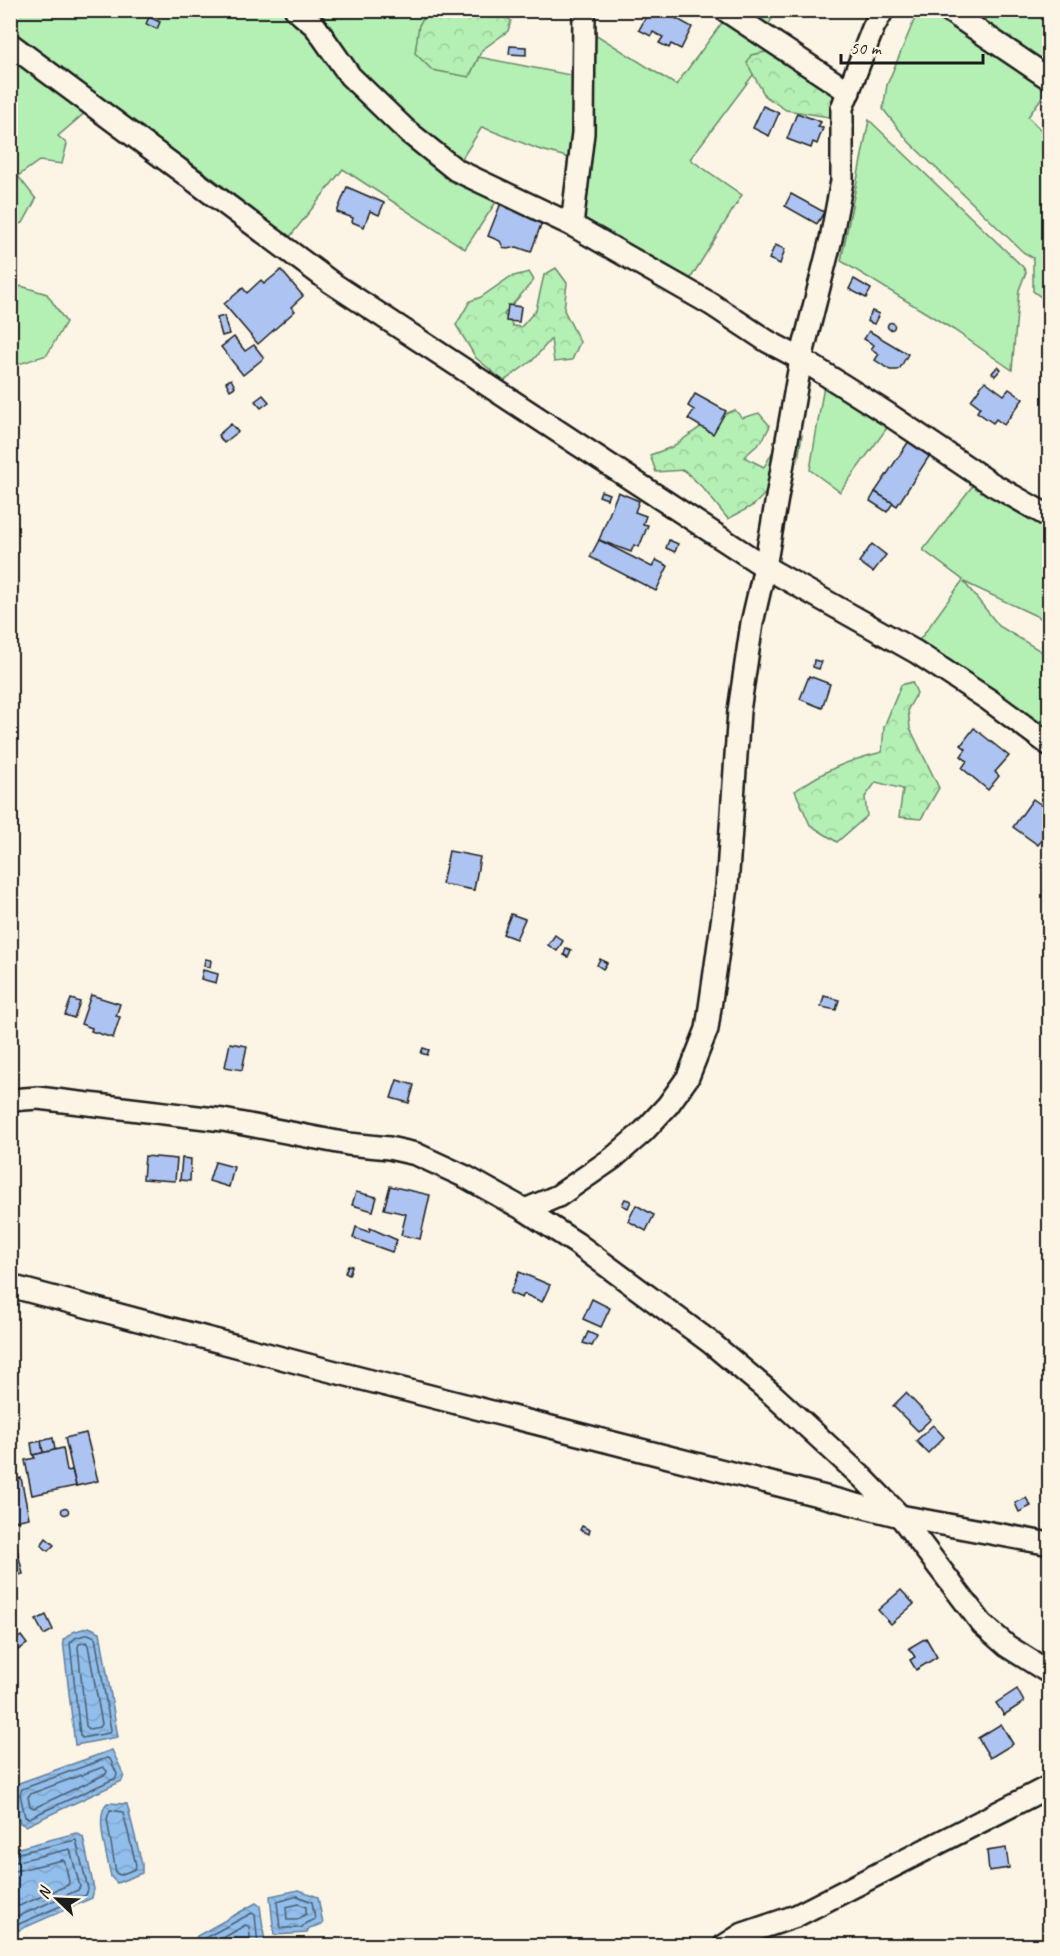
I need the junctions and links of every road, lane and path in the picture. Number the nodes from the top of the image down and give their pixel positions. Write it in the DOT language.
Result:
graph roads {
  1 [pos="296,10"];
  2 [pos="584,10"];
  3 [pos="725,10"];
  4 [pos="883,10"];
  5 [pos="948,10"];
  6 [pos="10,44"];
  7 [pos="1050,80"];
  8 [pos="849,92"];
  9 [pos="572,225"];
  10 [pos="801,359"];
  11 [pos="1050,518"];
  12 [pos="765,567"];
  13 [pos="1050,745"];
  14 [pos="10,1100"];
  15 [pos="525,1210"];
  16 [pos="10,1286"];
  17 [pos="900,1516"];
  18 [pos="1050,1544"];
  19 [pos="1050,1673"];
  20 [pos="1050,1786"];
  21 [pos="724,1946"];
  1 -- 9 [label="street"];
  2 -- 9 [label="street"];
  3 -- 8 [label="street"];
  4 -- 8 [label="street"];
  5 -- 7 [label="street"];
  6 -- 12 [label="street"];
  8 -- 10 [label="street"];
  9 -- 10 [label="street"];
  10 -- 11 [label="street"];
  10 -- 12 [label="street"];
  12 -- 13 [label="street"];
  12 -- 15 [label="street"];
  14 -- 15 [label="street"];
  15 -- 17 [label="street"];
  16 -- 17 [label="street"];
  17 -- 18 [label="street"];
  17 -- 19 [label="street"];
  20 -- 21 [label="street"];
}
